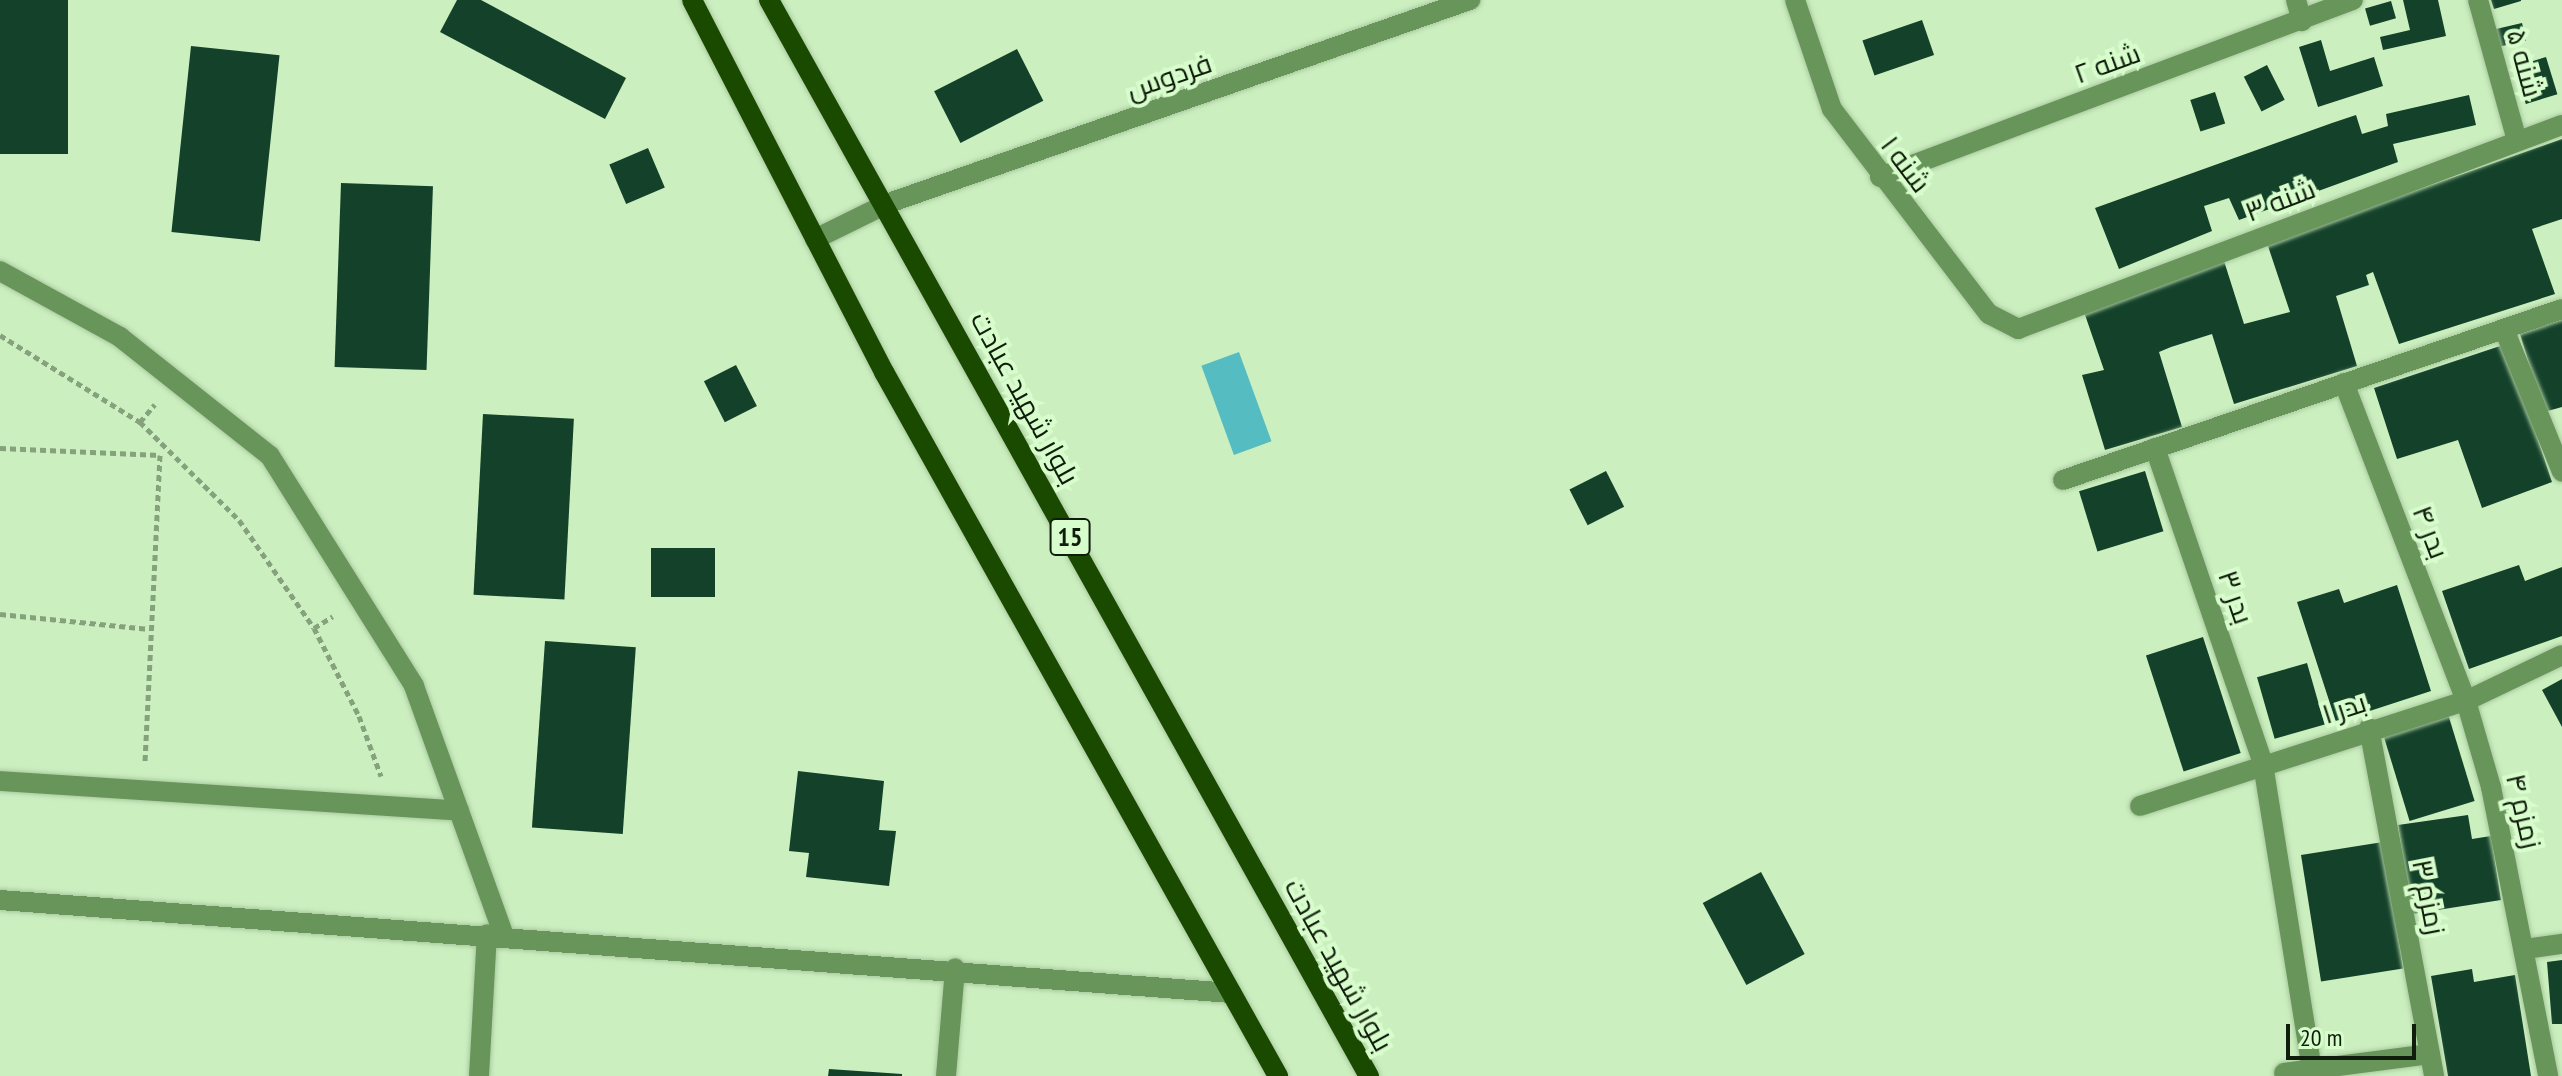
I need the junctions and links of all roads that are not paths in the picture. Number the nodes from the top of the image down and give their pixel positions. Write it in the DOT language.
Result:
graph roads {
  1 [pos="692,0"];
  2 [pos="769,0"];
  3 [pos="1470,0"];
  4 [pos="1795,0"];
  5 [pos="2296,0"];
  6 [pos="2353,0"];
  7 [pos="2478,0"];
  8 [pos="2302,21"];
  9 [pos="2562,125"];
  10 [pos="2517,141"];
  11 [pos="1880,177"];
  12 [pos="886,204"];
  13 [pos="815,239"];
  14 [pos="0,271"];
  15 [pos="2562,309"];
  16 [pos="2018,329"];
  17 [pos="2504,329"];
  18 [pos="2344,383"];
  19 [pos="2155,448"];
  20 [pos="2562,472"];
  21 [pos="2063,480"];
  22 [pos="2562,655"];
  23 [pos="2466,701"];
  24 [pos="2369,728"];
  25 [pos="2263,764"];
  26 [pos="0,781"];
  27 [pos="2140,806"];
  28 [pos="459,811"];
  29 [pos="0,900"];
  30 [pos="496,935"];
  31 [pos="2562,944"];
  32 [pos="2525,949"];
  33 [pos="955,968"];
  34 [pos="1231,993"];
  35 [pos="2430,1054"];
  36 [pos="2312,1070"];
  37 [pos="2284,1073"];
  38 [pos="479,1076"];
  39 [pos="946,1076"];
  40 [pos="1278,1076"];
  41 [pos="1367,1076"];
  42 [pos="2434,1076"];
  43 [pos="2548,1076"];
  1 -- 13 [label="main road"];
  2 -- 12 [label="main road, بلوار شهید عبادت / 15"];
  3 -- 12 [label="street, فردوس"];
  4 -- 11 [label="street, شنه ۱"];
  5 -- 8 [label="street"];
  6 -- 8 [label="street, شنه ۲"];
  7 -- 10 [label="street, شنه ۵"];
  8 -- 11 [label="street, شنه ۲"];
  9 -- 10 [label="street, شنه ۳"];
  10 -- 16 [label="street, شنه ۳"];
  11 -- 16 [label="street, شنه ۱"];
  12 -- 13 [label="street, فردوس"];
  12 -- 41 [label="main road, بلوار شهید عبادت / 15"];
  13 -- 34 [label="main road"];
  14 -- 28 [label="street"];
  15 -- 17 [label="street"];
  17 -- 18 [label="street"];
  17 -- 20 [label="street"];
  18 -- 19 [label="street"];
  18 -- 23 [label="street, بدر ۴"];
  19 -- 21 [label="street"];
  19 -- 25 [label="street, بدر ۳"];
  22 -- 23 [label="street, بدر ۱"];
  23 -- 24 [label="street, بدر ۱"];
  23 -- 32 [label="street, زمزم ۴"];
  24 -- 25 [label="street, بدر ۱"];
  24 -- 35 [label="street, زمزم ۳"];
  25 -- 27 [label="street, بدر ۱"];
  25 -- 36 [label="street, بدر ۳"];
  26 -- 28 [label="street"];
  28 -- 30 [label="street"];
  29 -- 30 [label="street"];
  30 -- 33 [label="street"];
  30 -- 38 [label="street"];
  31 -- 32 [label="street"];
  32 -- 43 [label="street, زمزم ۴"];
  33 -- 34 [label="street"];
  33 -- 39 [label="street"];
  34 -- 40 [label="main road"];
  35 -- 36 [label="street"];
  35 -- 42 [label="street, زمزم ۳"];
  36 -- 37 [label="street"];
}
